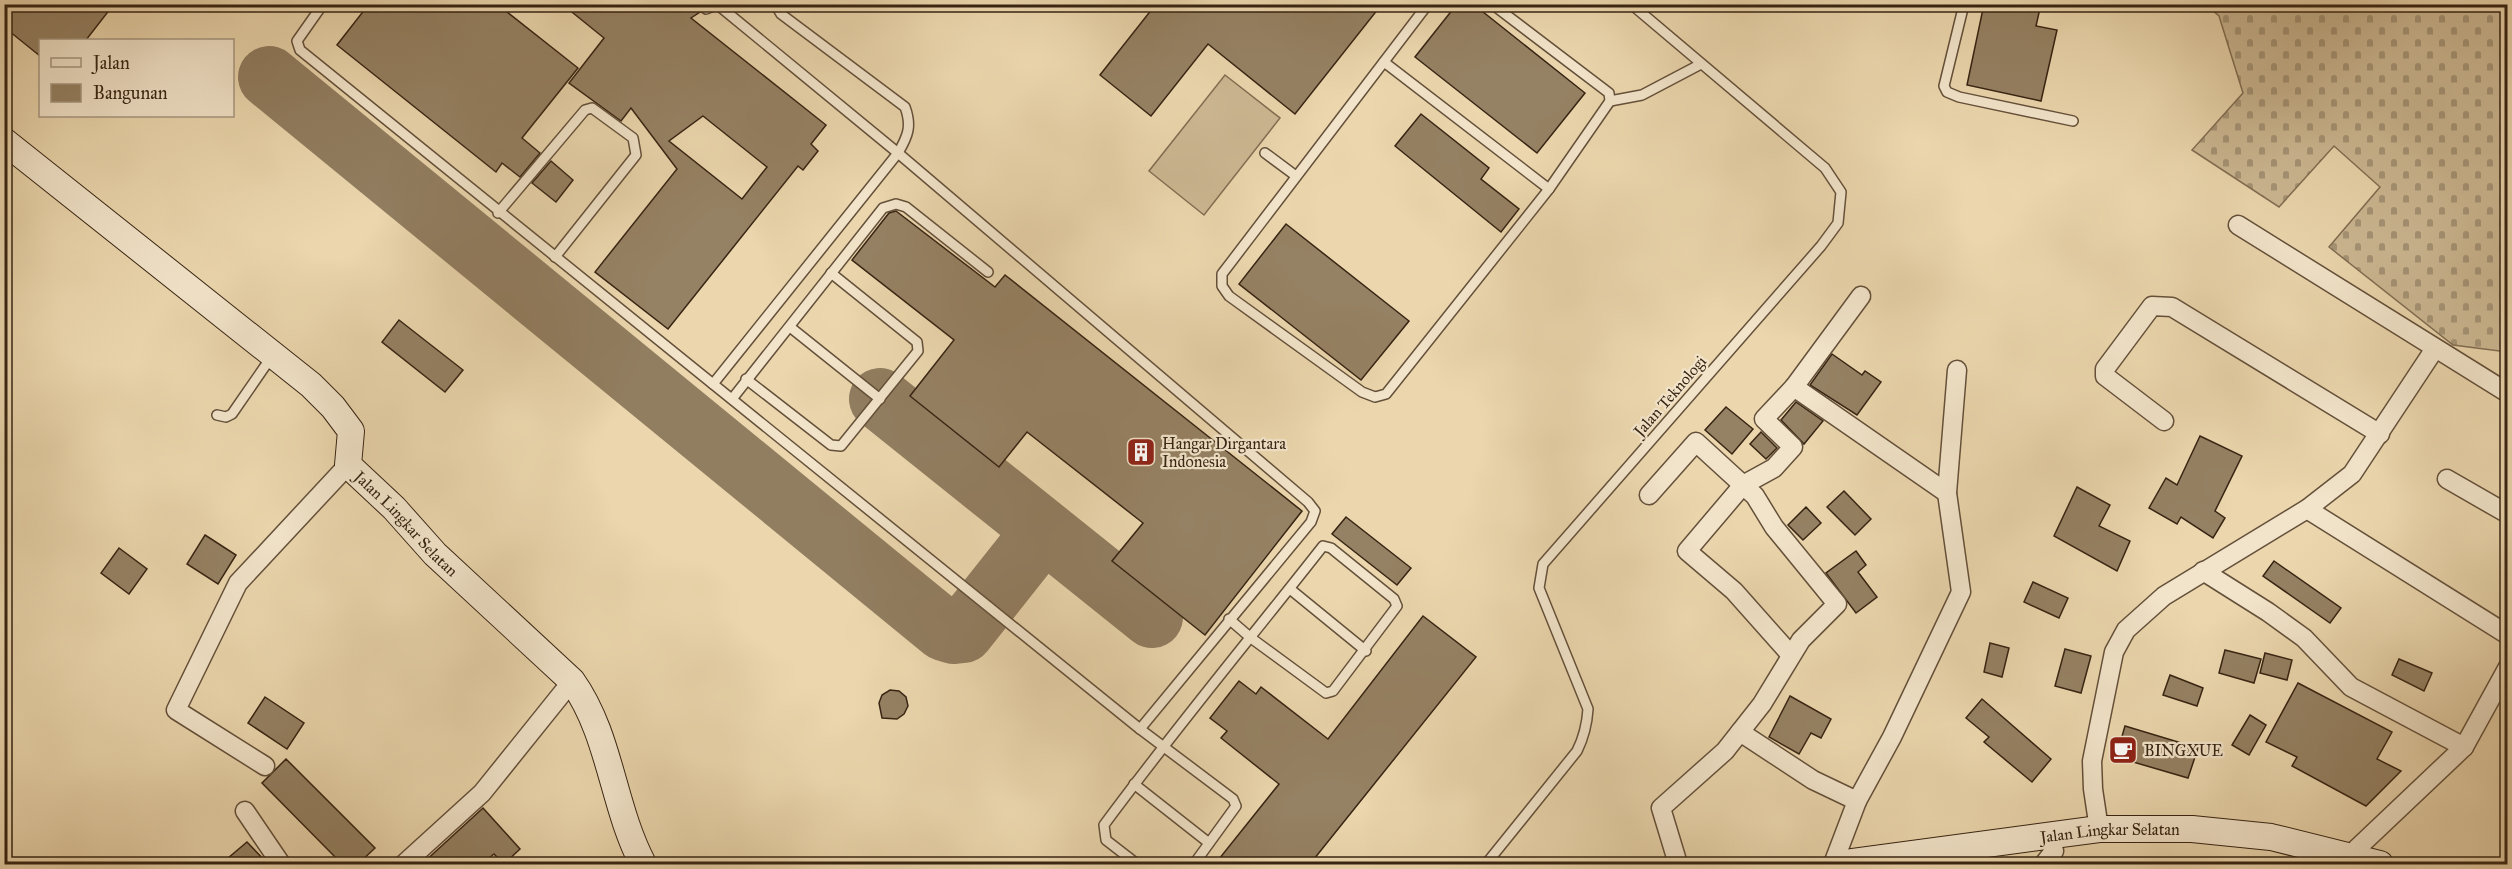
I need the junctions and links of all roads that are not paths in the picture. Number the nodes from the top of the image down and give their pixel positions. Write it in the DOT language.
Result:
graph roads {
  1 [pos="323,4"];
  2 [pos="775,4"];
  3 [pos="1428,4"];
  4 [pos="1492,4"];
  5 [pos="1631,4"];
  6 [pos="1964,4"];
  7 [pos="719,5"];
  8 [pos="706,9"];
  9 [pos="1384,62"];
  10 [pos="1701,64"];
  11 [pos="1611,101"];
  12 [pos="2073,121"];
  13 [pos="4,141"];
  14 [pos="898,153"];
  15 [pos="1265,153"];
  16 [pos="1296,176"];
  17 [pos="1549,189"];
  18 [pos="498,213"];
  19 [pos="2238,225"];
  20 [pos="555,256"];
  21 [pos="988,272"];
  22 [pos="831,273"];
  23 [pos="1861,296"];
  24 [pos="790,327"];
  25 [pos="2434,350"];
  26 [pos="274,354"];
  27 [pos="1957,370"];
  28 [pos="747,379"];
  29 [pos="713,384"];
  30 [pos="1794,387"];
  31 [pos="2508,393"];
  32 [pos="732,399"];
  33 [pos="879,399"];
  34 [pos="217,416"];
  35 [pos="2164,421"];
  36 [pos="2379,434"];
  37 [pos="348,465"];
  38 [pos="2447,479"];
  39 [pos="1743,485"];
  40 [pos="1947,493"];
  41 [pos="1649,495"];
  42 [pos="2307,509"];
  43 [pos="2508,514"];
  44 [pos="2203,571"];
  45 [pos="1290,589"];
  46 [pos="1229,619"];
  47 [pos="2508,634"];
  48 [pos="1251,638"];
  49 [pos="1366,651"];
  50 [pos="1790,654"];
  51 [pos="2508,667"];
  52 [pos="572,681"];
  53 [pos="1140,729"];
  54 [pos="1740,732"];
  55 [pos="1163,747"];
  56 [pos="2464,747"];
  57 [pos="265,766"];
  58 [pos="1134,784"];
  59 [pos="1857,801"];
  60 [pos="245,811"];
  61 [pos="2098,829"];
  62 [pos="2051,836"];
  63 [pos="1209,843"];
  64 [pos="2350,855"];
  65 [pos="281,864"];
  66 [pos="404,864"];
  67 [pos="643,864"];
  68 [pos="1137,864"];
  69 [pos="1194,864"];
  70 [pos="1486,864"];
  71 [pos="1678,864"];
  72 [pos="1833,864"];
  73 [pos="1838,864"];
  74 [pos="2044,864"];
  75 [pos="2380,864"];
  1 -- 18 [label="lane"];
  2 -- 14 [label="lane"];
  3 -- 9 [label="lane"];
  4 -- 11 [label="lane"];
  5 -- 10 [label="lane, Jalan Teknologi"];
  6 -- 12 [label="lane"];
  7 -- 8 [label="lane"];
  7 -- 14 [label="lane"];
  9 -- 16 [label="lane"];
  9 -- 17 [label="lane"];
  10 -- 11 [label="lane"];
  10 -- 70 [label="lane, Jalan Teknologi"];
  11 -- 17 [label="lane"];
  13 -- 26 [label="main road, Jalan Lingkar Selatan"];
  14 -- 29 [label="lane"];
  14 -- 46 [label="lane"];
  15 -- 16 [label="lane"];
  16 -- 17 [label="lane"];
  18 -- 20 [label="lane"];
  18 -- 20 [label="lane"];
  19 -- 25 [label="street"];
  20 -- 29 [label="lane"];
  21 -- 22 [label="lane"];
  22 -- 24 [label="lane"];
  22 -- 33 [label="lane"];
  23 -- 30 [label="street"];
  24 -- 28 [label="lane"];
  24 -- 33 [label="lane"];
  25 -- 31 [label="street"];
  25 -- 36 [label="street"];
  26 -- 34 [label="lane"];
  26 -- 37 [label="main road, Jalan Lingkar Selatan"];
  27 -- 40 [label="street"];
  28 -- 32 [label="lane"];
  28 -- 33 [label="lane"];
  29 -- 32 [label="lane"];
  30 -- 39 [label="street"];
  30 -- 40 [label="street"];
  32 -- 53 [label="lane"];
  35 -- 36 [label="street"];
  36 -- 42 [label="street"];
  37 -- 52 [label="main road, Jalan Lingkar Selatan"];
  37 -- 57 [label="street"];
  38 -- 43 [label="street"];
  39 -- 41 [label="street"];
  39 -- 50 [label="street"];
  39 -- 50 [label="street"];
  40 -- 59 [label="street"];
  42 -- 44 [label="street"];
  42 -- 47 [label="street"];
  44 -- 56 [label="street"];
  44 -- 61 [label="street"];
  45 -- 48 [label="lane"];
  45 -- 49 [label="lane"];
  45 -- 49 [label="lane"];
  46 -- 48 [label="lane"];
  46 -- 53 [label="lane"];
  48 -- 49 [label="lane"];
  48 -- 55 [label="lane"];
  50 -- 54 [label="street"];
  51 -- 56 [label="street"];
  52 -- 66 [label="street"];
  52 -- 67 [label="main road, Jalan Lingkar Selatan"];
  53 -- 55 [label="lane"];
  54 -- 59 [label="street"];
  54 -- 71 [label="street"];
  55 -- 58 [label="lane"];
  55 -- 63 [label="lane"];
  56 -- 64 [label="street"];
  58 -- 63 [label="lane"];
  58 -- 68 [label="lane"];
  59 -- 72 [label="street"];
  60 -- 65 [label="street"];
  61 -- 62 [label="main road, Jalan Lingkar Selatan"];
  61 -- 64 [label="main road, Jalan Lingkar Selatan"];
  62 -- 73 [label="main road, Jalan Lingkar Selatan"];
  62 -- 74 [label="street"];
  63 -- 69 [label="lane"];
  64 -- 75 [label="main road, Jalan Lingkar Selatan"];
}
